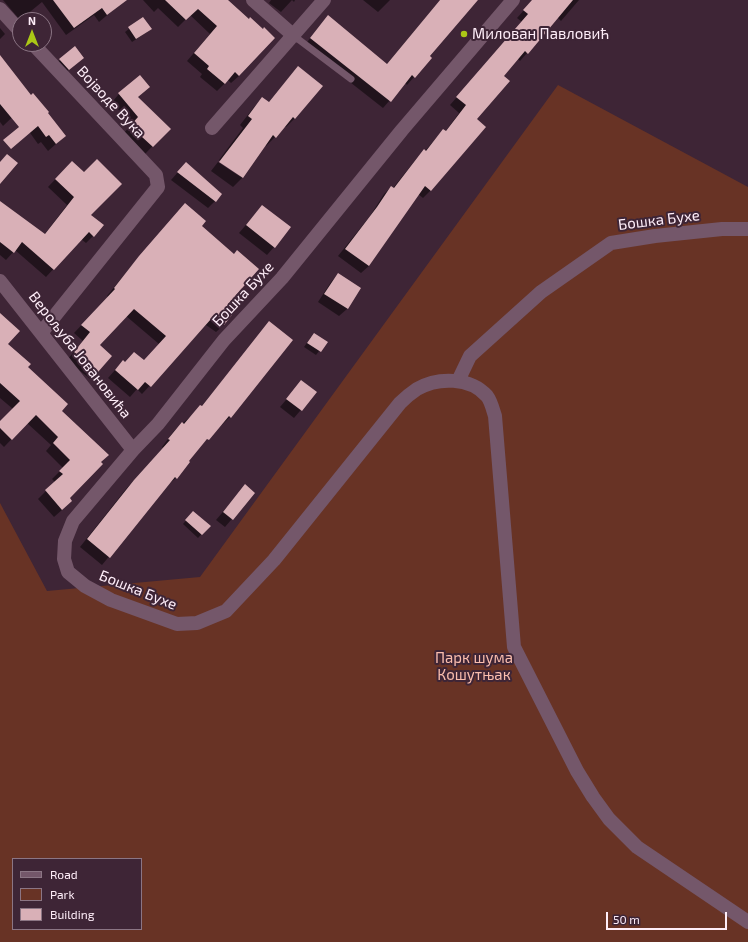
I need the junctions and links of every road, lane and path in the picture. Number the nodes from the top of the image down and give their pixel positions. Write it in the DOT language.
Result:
graph roads {
  1 [pos="253,0"];
  2 [pos="324,0"];
  3 [pos="513,0"];
  4 [pos="0,9"];
  5 [pos="12,22"];
  6 [pos="294,36"];
  7 [pos="41,52"];
  8 [pos="351,79"];
  9 [pos="212,128"];
  10 [pos="748,229"];
  11 [pos="0,281"];
  12 [pos="42,333"];
  13 [pos="458,381"];
  14 [pos="133,450"];
  15 [pos="748,922"];
  1 -- 6 [label="street"];
  2 -- 6 [label="street"];
  3 -- 14 [label="street, Бошка Бухе"];
  4 -- 5 [label="street"];
  6 -- 8 [label="lane"];
  6 -- 9 [label="street"];
  7 -- 12 [label="street, Војводе Вука"];
  10 -- 13 [label="street, Бошка Бухе"];
  11 -- 12 [label="street, Верољуба Јовановића"];
  12 -- 14 [label="street, Верољуба Јовановића"];
  13 -- 14 [label="street, Бошка Бухе"];
  13 -- 15 [label="street"];
}
